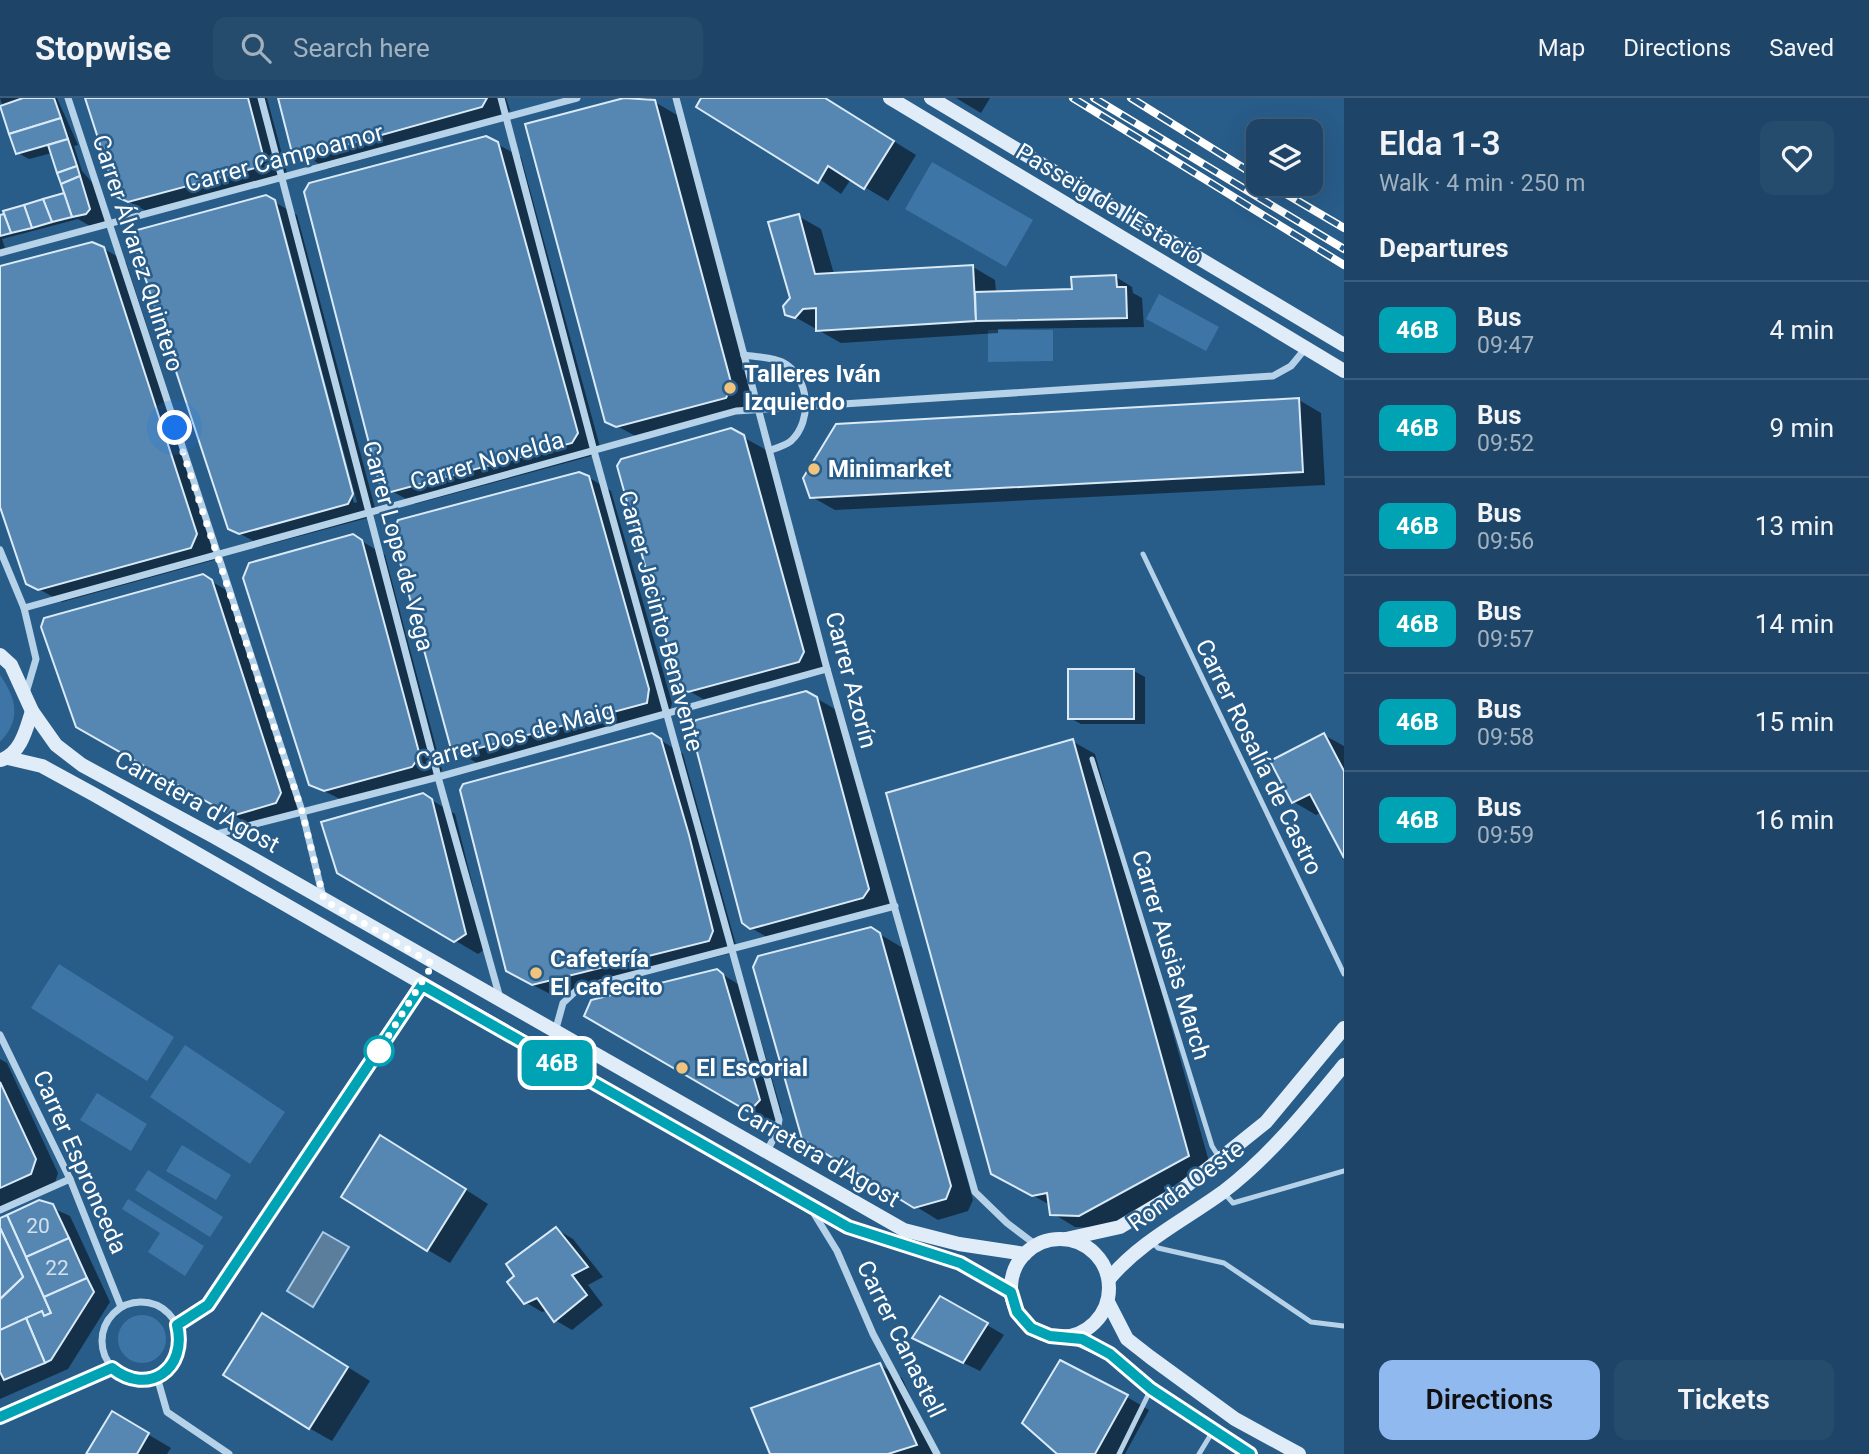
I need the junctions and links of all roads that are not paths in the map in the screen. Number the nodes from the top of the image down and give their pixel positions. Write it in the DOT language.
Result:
graph roads {
  1 [pos="68,98"];
  2 [pos="261,98"];
  3 [pos="501,98"];
  4 [pos="577,98"];
  5 [pos="676,98"];
  6 [pos="890,98"];
  7 [pos="931,98"];
  8 [pos="506,116"];
  9 [pos="282,179"];
  10 [pos="109,224"];
  11 [pos="0,253"];
  12 [pos="1344,345"];
  13 [pos="1305,349"];
  14 [pos="744,355"];
  15 [pos="1344,372"];
  16 [pos="807,405"];
  17 [pos="759,409"];
  18 [pos="771,450"];
  19 [pos="594,451"];
  20 [pos="370,514"];
  21 [pos="0,550"];
  22 [pos="1143,554"];
  23 [pos="216,556"];
  24 [pos="24,608"];
  25 [pos="0,655"];
  26 [pos="827,670"];
  27 [pos="26,693"];
  28 [pos="32,711"];
  29 [pos="667,714"];
  30 [pos="4,759"];
  31 [pos="1092,759"];
  32 [pos="438,777"];
  33 [pos="302,811"];
  34 [pos="213,836"];
  35 [pos="324,900"];
  36 [pos="895,906"];
  37 [pos="731,949"];
  38 [pos="433,964"];
  39 [pos="1344,974"];
  40 [pos="422,985"];
  41 [pos="500,1002"];
  42 [pos="1344,1028"];
  43 [pos="555,1033"];
  44 [pos="0,1035"];
  45 [pos="1344,1065"];
  46 [pos="767,1152"];
  47 [pos="1220,1159"];
  48 [pos="1344,1171"];
  49 [pos="70,1179"];
  50 [pos="1223,1192"];
  51 [pos="809,1206"];
  52 [pos="0,1210"];
  53 [pos="1066,1239"];
  54 [pos="1150,1240"];
  55 [pos="1030,1249"];
  56 [pos="1109,1279"];
  57 [pos="1011,1292"];
  58 [pos="1108,1302"];
  59 [pos="121,1307"];
  60 [pos="177,1325"];
  61 [pos="1344,1325"];
  62 [pos="1071,1336"];
  63 [pos="112,1368"];
  64 [pos="157,1377"];
  65 [pos="1151,1389"];
  66 [pos="0,1417"];
  67 [pos="1213,1431"];
  68 [pos="229,1454"];
  69 [pos="937,1454"];
  70 [pos="1119,1454"];
  71 [pos="1199,1454"];
  72 [pos="1251,1454"];
  73 [pos="1299,1454"];
  1 -- 10 [label="street, Carrer Álvarez Quintero"];
  2 -- 9 [label="street, Carrer Lope de Vega"];
  3 -- 8 [label="street, Carrer Jacinto Benavente"];
  4 -- 8 [label="street, Carrer Campoamor"];
  5 -- 14 [label="street, Carrer Azorín"];
  6 -- 13 [label="main road, Passeig de l'Estació"];
  7 -- 12 [label="main road, Passeig de l'Estació"];
  8 -- 9 [label="street, Carrer Campoamor"];
  8 -- 19 [label="street, Carrer Jacinto Benavente"];
  9 -- 10 [label="street, Carrer Campoamor"];
  9 -- 20 [label="street, Carrer Lope de Vega"];
  10 -- 11 [label="street, Carrer Campoamor"];
  10 -- 23 [label="street, Carrer Álvarez Quintero"];
  13 -- 15 [label="main road"];
  13 -- 16 [label="street, Carrer Novelda"];
  14 -- 16 [label="street"];
  14 -- 17 [label="street, Carrer Azorín"];
  16 -- 17 [label="street, Carrer Novelda"];
  16 -- 18 [label="street"];
  17 -- 18 [label="street, Carrer Azorín"];
  17 -- 19 [label="street, Carrer Novelda"];
  18 -- 26 [label="street, Carrer Azorín"];
  19 -- 20 [label="street, Carrer Novelda"];
  19 -- 29 [label="street, Carrer Jacinto Benavente"];
  20 -- 23 [label="street, Carrer Novelda"];
  20 -- 32 [label="street, Carrer Lope de Vega"];
  21 -- 24 [label="street"];
  22 -- 39 [label="lane, Carrer Rosalía de Castro"];
  23 -- 24 [label="street, Carrer Novelda"];
  23 -- 33 [label="street, Carrer Álvarez Quintero"];
  24 -- 27 [label="street"];
  25 -- 27 [label="main road, Carretera d'Agost"];
  26 -- 29 [label="street, Carrer Dos de Maig"];
  26 -- 36 [label="street, Carrer Azorín"];
  27 -- 28 [label="main road, Carretera d'Agost"];
  28 -- 30 [label="main road"];
  28 -- 34 [label="main road, Carretera d'Agost"];
  29 -- 32 [label="street, Carrer Dos de Maig"];
  29 -- 37 [label="street, Carrer Jacinto Benavente"];
  30 -- 40 [label="main road, Carretera d'Agost"];
  31 -- 47 [label="lane, Carrer Ausiàs March"];
  32 -- 33 [label="street, Carrer Dos de Maig"];
  32 -- 41 [label="street, Carrer Lope de Vega"];
  33 -- 34 [label="street, Carrer Dos de Maig"];
  33 -- 35 [label="street, Carrer Álvarez Quintero"];
  34 -- 35 [label="main road, Carretera d'Agost"];
  35 -- 38 [label="main road, Carretera d'Agost"];
  36 -- 37 [label="street"];
  36 -- 55 [label="street, Carrer Azorín"];
  37 -- 43 [label="street"];
  37 -- 46 [label="street, Carrer Jacinto Benavente"];
  38 -- 40 [label="main road"];
  38 -- 41 [label="main road, Carretera d'Agost"];
  40 -- 51 [label="main road, Carretera d'Agost"];
  40 -- 60 [label="street"];
  41 -- 43 [label="main road, Carretera d'Agost"];
  42 -- 47 [label="main road, Ronda Oeste"];
  43 -- 46 [label="main road, Carretera d'Agost"];
  44 -- 49 [label="street, Carrer Espronceda"];
  45 -- 50 [label="main road, Ronda Oeste"];
  46 -- 55 [label="main road, Carretera d'Agost"];
  47 -- 53 [label="main road, Ronda Oeste"];
  48 -- 50 [label="lane"];
  49 -- 52 [label="street"];
  49 -- 59 [label="street, Carrer Espronceda"];
  50 -- 54 [label="main road, Ronda Oeste"];
  51 -- 57 [label="main road, Carretera d'Agost"];
  51 -- 69 [label="street, Carrer Canastell"];
  53 -- 55 [label="main road"];
  53 -- 56 [label="main road"];
  54 -- 56 [label="main road, Ronda Oeste"];
  54 -- 61 [label="lane"];
  55 -- 57 [label="main road"];
  56 -- 58 [label="main road"];
  57 -- 62 [label="main road"];
  58 -- 62 [label="main road"];
  58 -- 73 [label="main road"];
  59 -- 60 [label="street"];
  59 -- 63 [label="street"];
  60 -- 64 [label="street"];
  62 -- 65 [label="main road"];
  63 -- 64 [label="street"];
  63 -- 66 [label="street"];
  64 -- 68 [label="street"];
  65 -- 67 [label="main road"];
  65 -- 70 [label="lane"];
  67 -- 71 [label="lane"];
  67 -- 72 [label="main road"];
}
